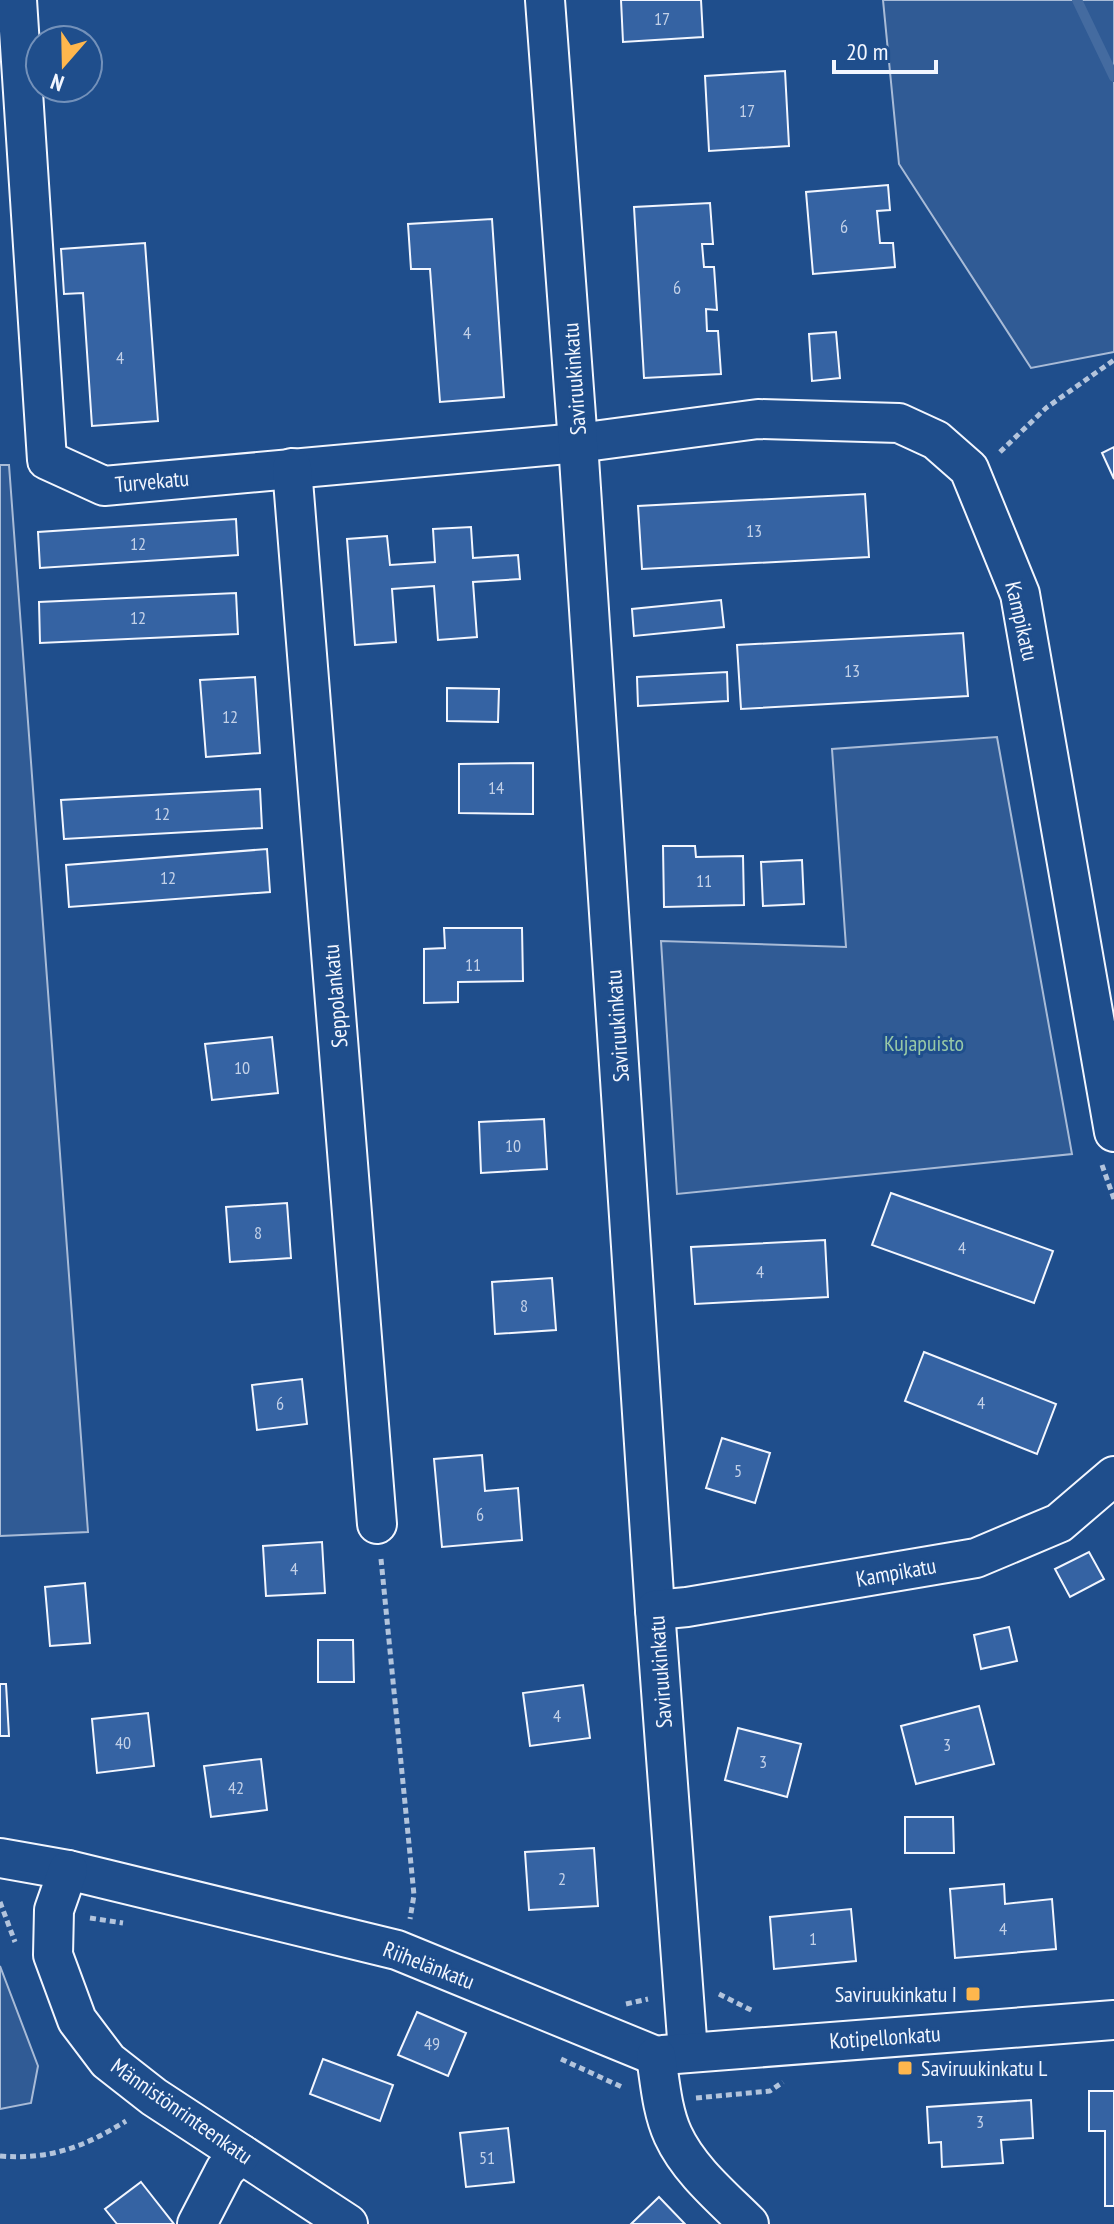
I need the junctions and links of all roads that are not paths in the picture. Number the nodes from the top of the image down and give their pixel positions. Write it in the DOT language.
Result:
graph roads {
  1 [pos="17,0"];
  2 [pos="545,0"];
  3 [pos="578,443"];
  4 [pos="292,468"];
  5 [pos="1107,1146"];
  6 [pos="1114,1476"];
  7 [pos="377,1524"];
  8 [pos="655,1610"];
  9 [pos="0,1858"];
  10 [pos="68,1870"];
  11 [pos="1114,2020"];
  12 [pos="672,2054"];
  13 [pos="241,2154"];
  14 [pos="197,2224"];
  15 [pos="348,2224"];
  16 [pos="749,2224"];
  1 -- 4 [label="street, Turvekatu"];
  2 -- 3 [label="street, Saviruukinkatu"];
  3 -- 4 [label="street, Turvekatu"];
  3 -- 5 [label="street, Kampikatu"];
  3 -- 8 [label="street, Saviruukinkatu"];
  4 -- 7 [label="street, Seppolankatu"];
  6 -- 8 [label="street, Kampikatu"];
  8 -- 12 [label="street, Saviruukinkatu"];
  9 -- 10 [label="street, Riihelänkatu"];
  10 -- 12 [label="street, Riihelänkatu"];
  10 -- 13 [label="street, Männistönrinteenkatu"];
  11 -- 12 [label="street, Kotipellonkatu"];
  12 -- 16 [label="street"];
  13 -- 14 [label="street"];
  13 -- 15 [label="street, Männistönrinteenkatu"];
}
